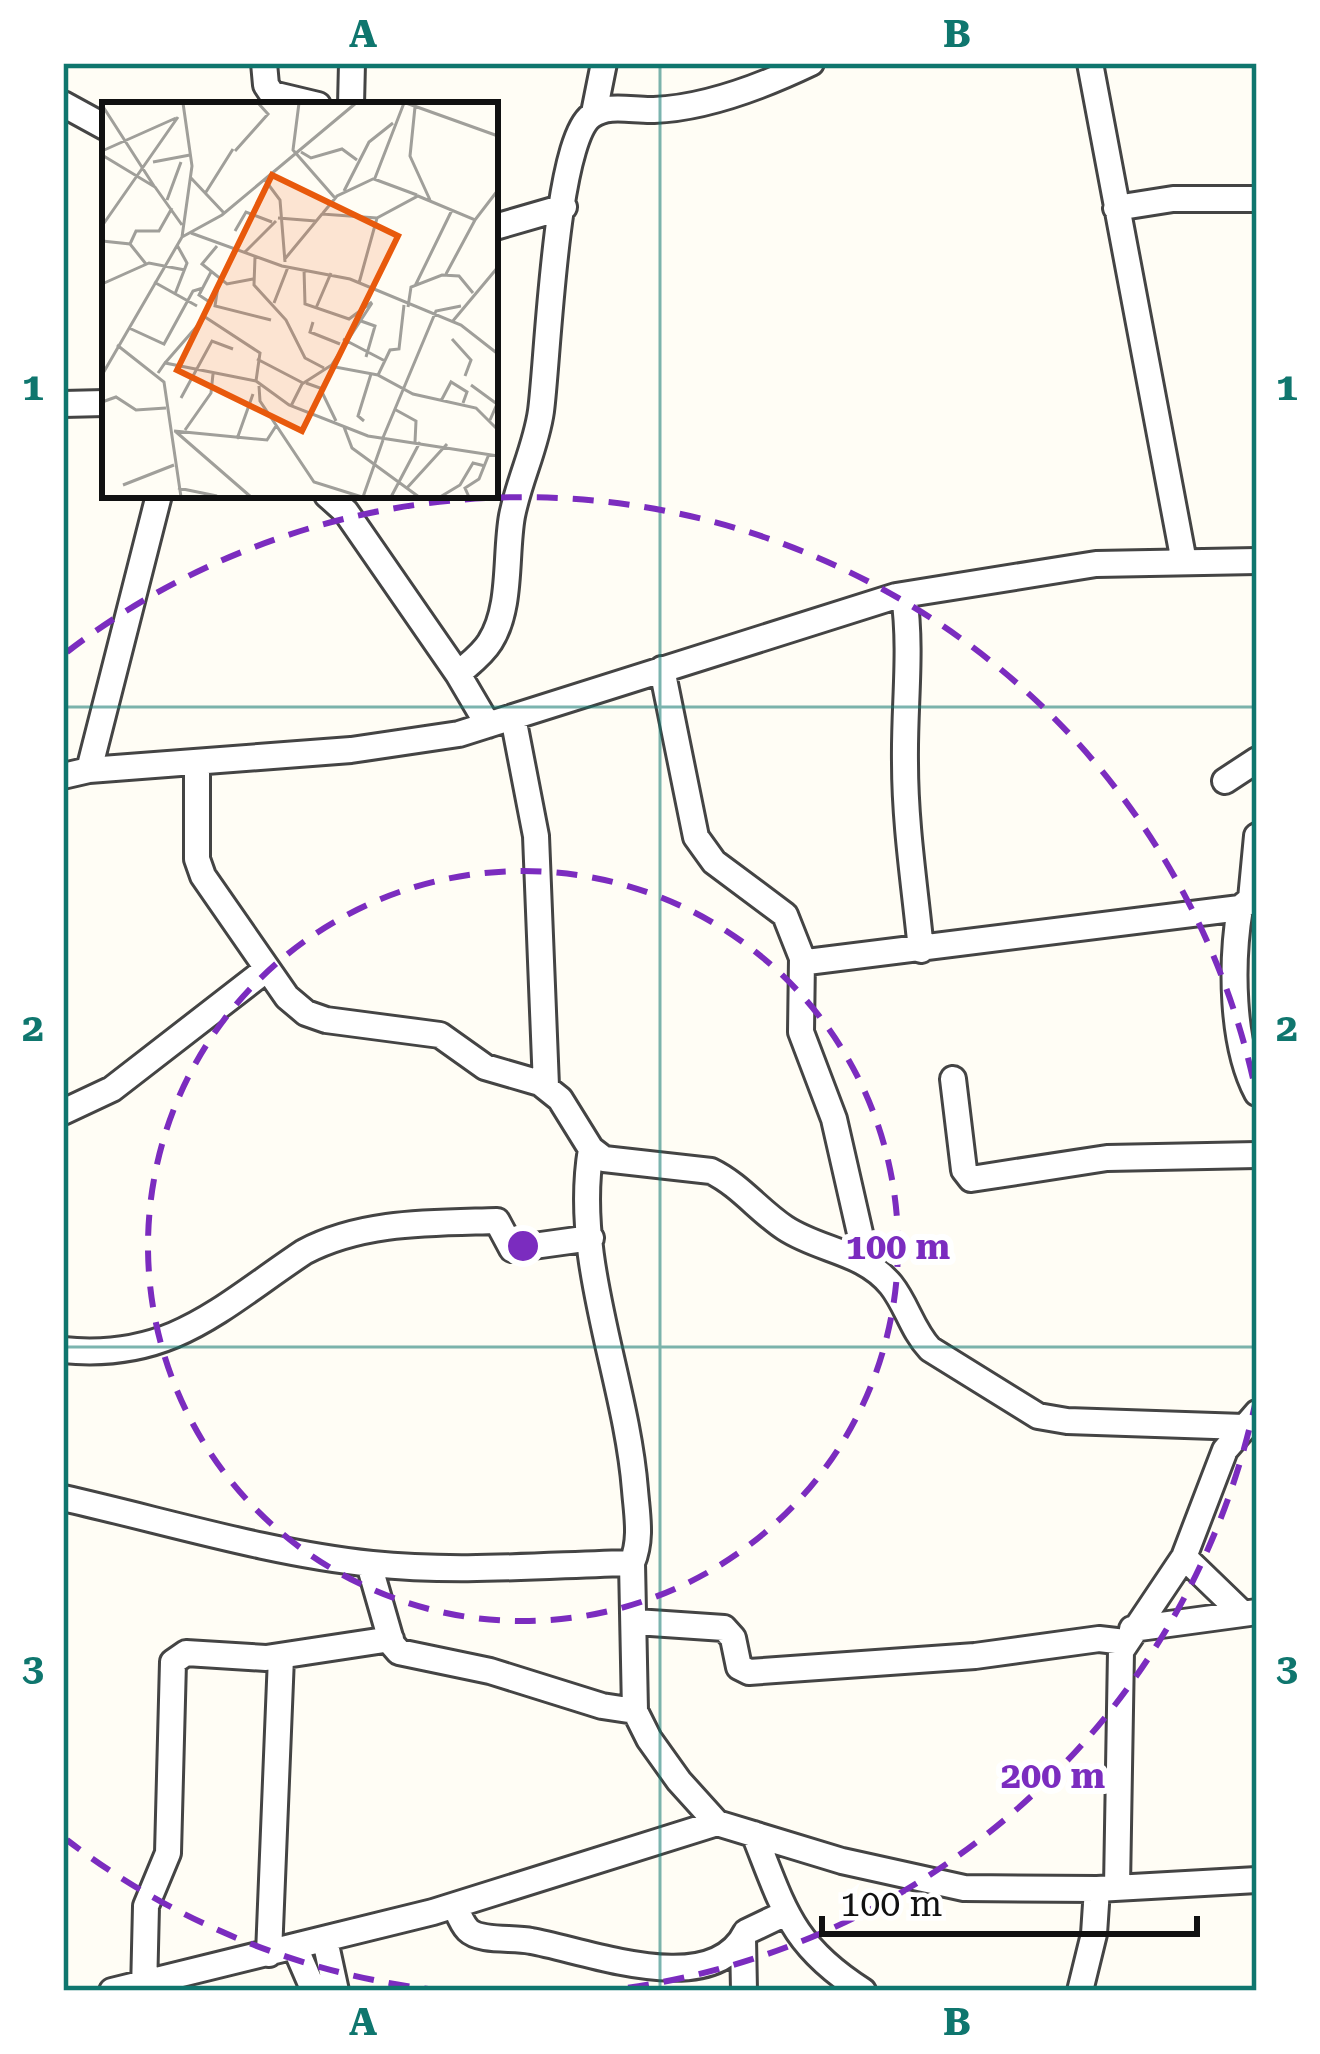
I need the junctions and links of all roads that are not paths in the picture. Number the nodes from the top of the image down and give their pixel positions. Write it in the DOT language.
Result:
graph roads {
  1 [pos="264,63"];
  2 [pos="352,63"];
  3 [pos="604,63"];
  4 [pos="811,63"];
  5 [pos="1090,63"];
  6 [pos="305,102"];
  7 [pos="350,102"];
  8 [pos="63,104"];
  9 [pos="594,113"];
  10 [pos="102,125"];
  11 [pos="1257,200"];
  12 [pos="564,206"];
  13 [pos="1116,208"];
  14 [pos="498,226"];
  15 [pos="102,403"];
  16 [pos="63,404"];
  17 [pos="158,498"];
  18 [pos="330,498"];
  19 [pos="1257,561"];
  20 [pos="1184,562"];
  21 [pos="904,595"];
  22 [pos="480,654"];
  23 [pos="662,669"];
  24 [pos="458,674"];
  25 [pos="513,717"];
  26 [pos="488,725"];
  27 [pos="1257,760"];
  28 [pos="197,764"];
  29 [pos="89,770"];
  30 [pos="63,776"];
  31 [pos="1225,781"];
  32 [pos="1257,836"];
  33 [pos="1240,908"];
  34 [pos="921,950"];
  35 [pos="802,958"];
  36 [pos="267,969"];
  37 [pos="952,1079"];
  38 [pos="546,1086"];
  39 [pos="1257,1093"];
  40 [pos="63,1112"];
  41 [pos="591,1149"];
  42 [pos="1257,1155"];
  43 [pos="591,1238"];
  44 [pos="867,1264"];
  45 [pos="63,1350"];
  46 [pos="1250,1420"];
  47 [pos="63,1498"];
  48 [pos="1184,1557"];
  49 [pos="632,1563"];
  50 [pos="369,1564"];
  51 [pos="1250,1612"];
  52 [pos="635,1622"];
  53 [pos="1129,1635"];
  54 [pos="391,1639"];
  55 [pos="281,1657"];
  56 [pos="635,1711"];
  57 [pos="717,1823"];
  58 [pos="754,1834"];
  59 [pos="1257,1880"];
  60 [pos="1107,1888"];
  61 [pos="455,1906"];
  62 [pos="786,1913"];
  63 [pos="743,1938"];
  64 [pos="325,1940"];
  65 [pos="295,1947"];
  66 [pos="269,1954"];
  67 [pos="144,1988"];
  68 [pos="112,1991"];
  69 [pos="314,1991"];
  70 [pos="336,1991"];
  71 [pos="743,1991"];
  72 [pos="863,1991"];
  73 [pos="1080,1991"];
  1 -- 6 [label="street"];
  2 -- 7 [label="street"];
  3 -- 9 [label="street"];
  4 -- 9 [label="street"];
  5 -- 13 [label="street"];
  8 -- 10 [label="street"];
  9 -- 12 [label="street"];
  11 -- 13 [label="street"];
  12 -- 14 [label="street"];
  12 -- 22 [label="street"];
  13 -- 20 [label="street"];
  15 -- 16 [label="street"];
  17 -- 29 [label="street"];
  18 -- 24 [label="street"];
  19 -- 20 [label="street"];
  20 -- 21 [label="street"];
  21 -- 23 [label="street"];
  21 -- 34 [label="street"];
  22 -- 24 [label="street"];
  22 -- 26 [label="street"];
  23 -- 25 [label="street"];
  23 -- 35 [label="street"];
  24 -- 26 [label="street"];
  25 -- 26 [label="street"];
  25 -- 38 [label="street"];
  26 -- 28 [label="street"];
  27 -- 31 [label="street"];
  28 -- 29 [label="street"];
  28 -- 36 [label="street"];
  29 -- 30 [label="street"];
  32 -- 33 [label="street"];
  33 -- 34 [label="street"];
  33 -- 39 [label="street"];
  34 -- 35 [label="street"];
  35 -- 44 [label="street"];
  36 -- 38 [label="street"];
  36 -- 40 [label="street"];
  37 -- 42 [label="street"];
  38 -- 41 [label="street"];
  41 -- 43 [label="street"];
  41 -- 44 [label="street"];
  43 -- 45 [label="street"];
  43 -- 49 [label="street"];
  44 -- 46 [label="street"];
  46 -- 48 [label="street"];
  47 -- 50 [label="street"];
  48 -- 51 [label="street"];
  48 -- 53 [label="street"];
  49 -- 50 [label="street"];
  49 -- 52 [label="street"];
  50 -- 54 [label="street"];
  51 -- 53 [label="street"];
  52 -- 53 [label="street"];
  52 -- 56 [label="street"];
  53 -- 60 [label="street"];
  54 -- 55 [label="street"];
  54 -- 56 [label="street"];
  55 -- 66 [label="street"];
  55 -- 67 [label="street"];
  56 -- 57 [label="street"];
  57 -- 58 [label="street"];
  57 -- 61 [label="street"];
  58 -- 60 [label="street"];
  58 -- 62 [label="street"];
  59 -- 60 [label="street"];
  60 -- 73 [label="street"];
  61 -- 63 [label="street"];
  61 -- 64 [label="street"];
  62 -- 63 [label="street"];
  62 -- 72 [label="street"];
  63 -- 71 [label="street"];
  64 -- 65 [label="street"];
  64 -- 70 [label="street"];
  65 -- 66 [label="street"];
  65 -- 69 [label="street"];
  66 -- 67 [label="street"];
  67 -- 68 [label="street"];
}
